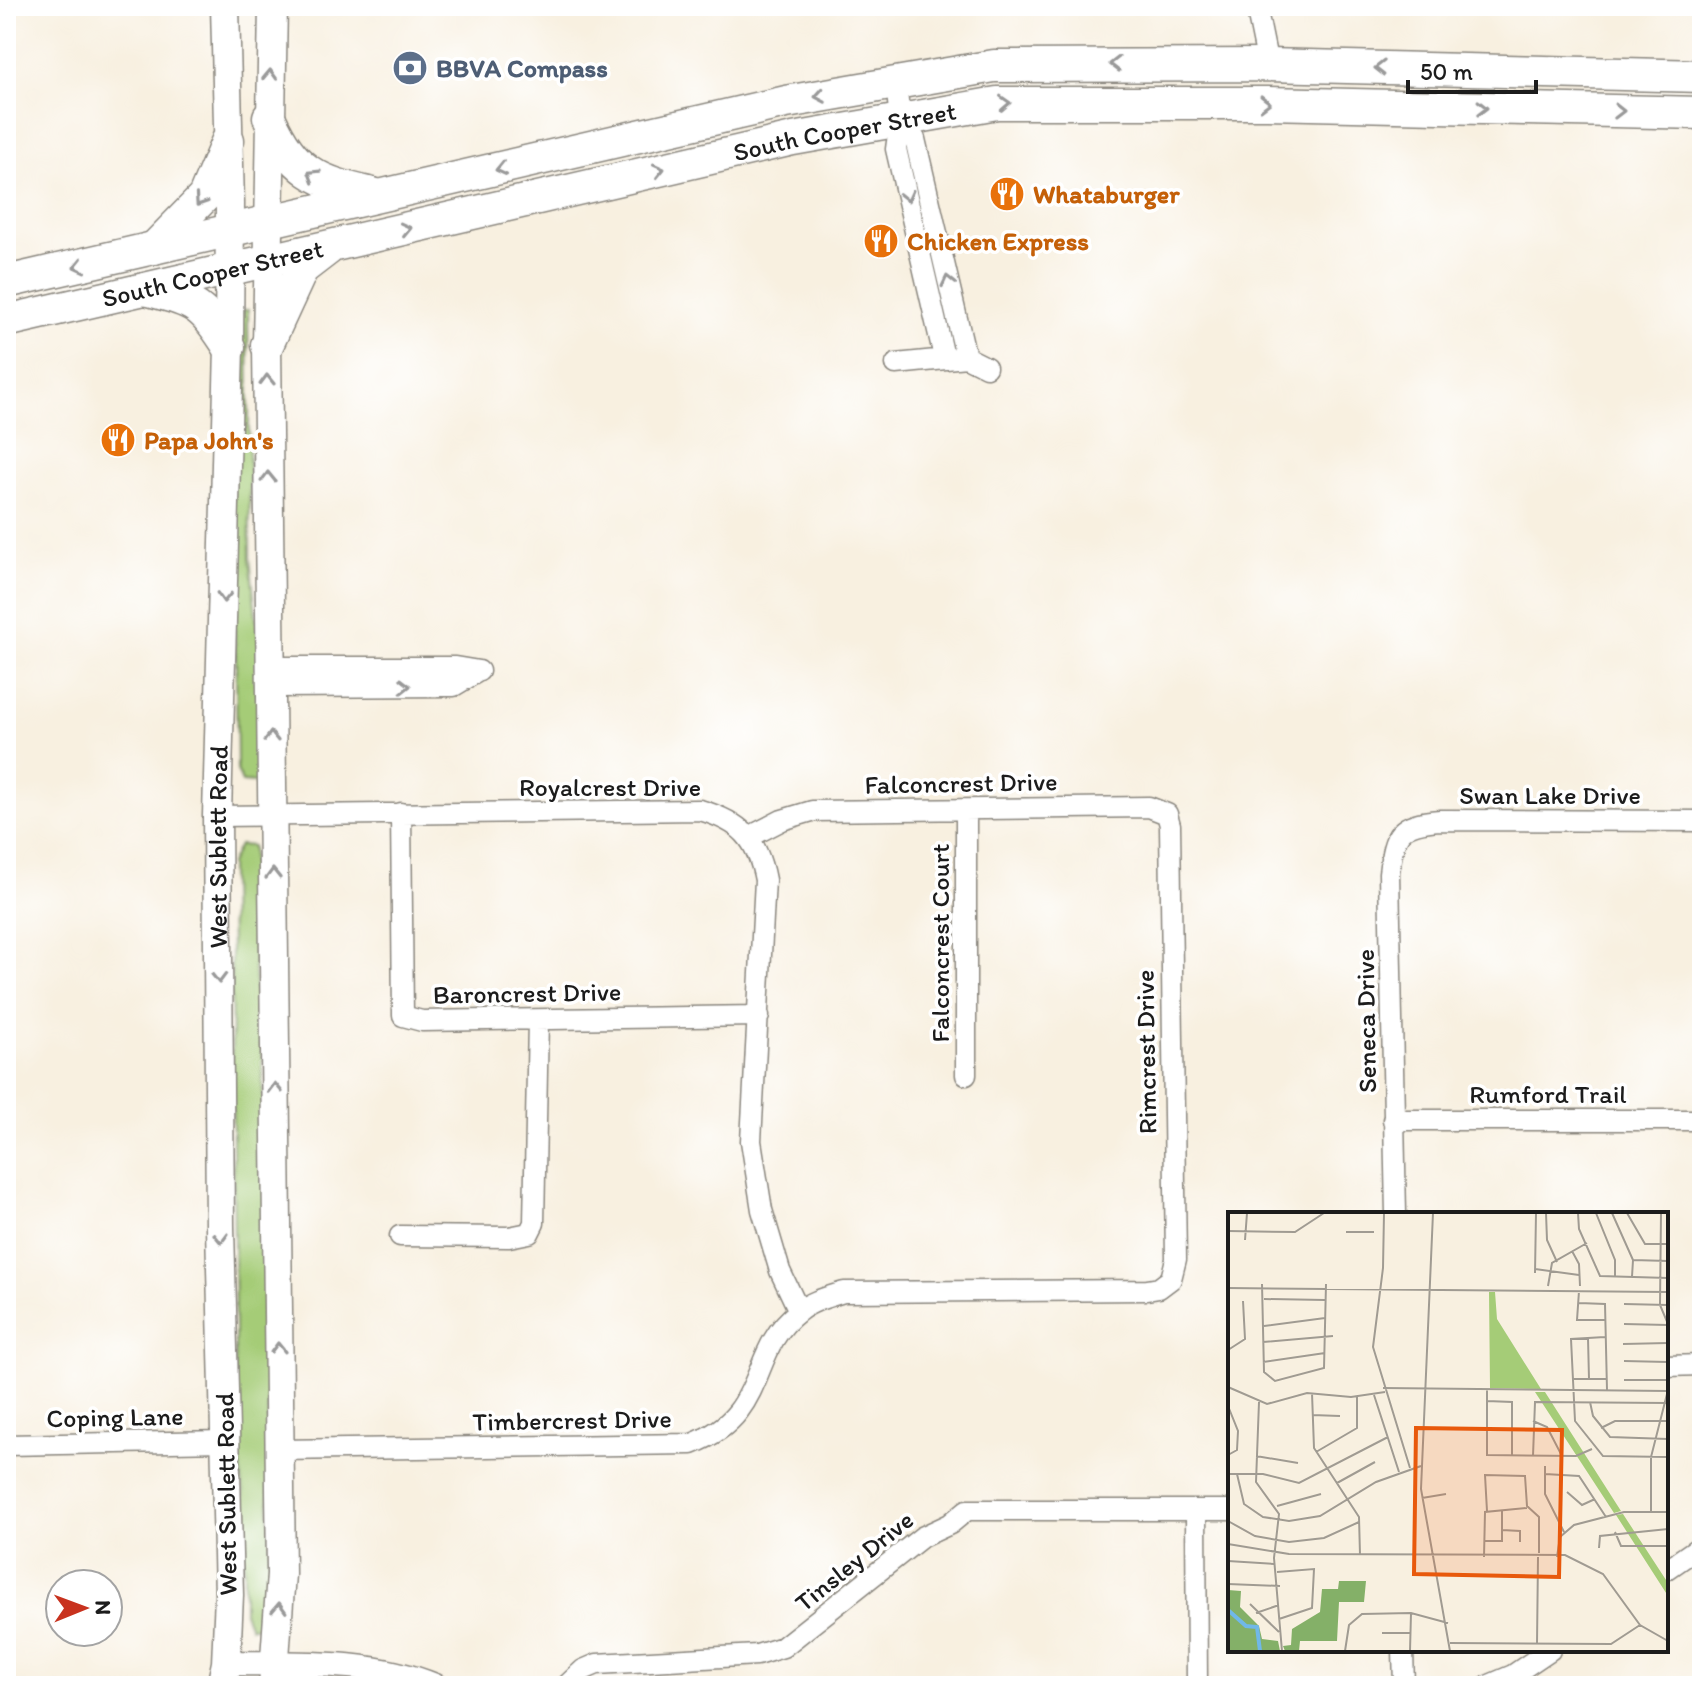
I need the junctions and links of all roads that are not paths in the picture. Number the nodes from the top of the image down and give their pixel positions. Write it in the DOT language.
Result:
graph roads {
  1 [pos="225,6"];
  2 [pos="273,6"];
  3 [pos="1256,6"];
  4 [pos="1268,65"];
  5 [pos="1692,75"];
  6 [pos="896,83"];
  7 [pos="1691,113"];
  8 [pos="269,117"];
  9 [pos="900,120"];
  10 [pos="228,140"];
  11 [pos="384,196"];
  12 [pos="268,223"];
  13 [pos="229,232"];
  14 [pos="330,247"];
  15 [pos="153,249"];
  16 [pos="267,261"];
  17 [pos="229,270"];
  18 [pos="6,282"];
  19 [pos="146,289"];
  20 [pos="6,321"];
  21 [pos="267,345"];
  22 [pos="229,347"];
  23 [pos="944,357"];
  24 [pos="966,357"];
  25 [pos="896,364"];
  26 [pos="986,367"];
  27 [pos="270,677"];
  28 [pos="366,677"];
  29 [pos="966,811"];
  30 [pos="401,813"];
  31 [pos="272,815"];
  32 [pos="217,816"];
  33 [pos="1702,821"];
  34 [pos="1170,825"];
  35 [pos="1400,830"];
  36 [pos="749,837"];
  37 [pos="759,1016"];
  38 [pos="538,1020"];
  39 [pos="966,1075"];
  40 [pos="1393,1120"];
  41 [pos="1702,1120"];
  42 [pos="1396,1212"];
  43 [pos="400,1236"];
  44 [pos="1171,1279"];
  45 [pos="799,1311"];
  46 [pos="1702,1365"];
  47 [pos="1668,1366"];
  48 [pos="225,1441"];
  49 [pos="6,1445"];
  50 [pos="279,1450"];
  51 [pos="1228,1510"];
  52 [pos="1196,1511"];
  53 [pos="1702,1545"];
  54 [pos="1668,1569"];
  55 [pos="1403,1652"];
  56 [pos="1547,1652"];
  57 [pos="224,1674"];
  58 [pos="275,1675"];
  59 [pos="399,1681"];
  60 [pos="435,1686"];
  61 [pos="566,1686"];
  62 [pos="1197,1686"];
  63 [pos="1404,1686"];
  64 [pos="1487,1686"];
  1 -- 10 [label="main road, West Sublett Road"];
  8 -- 2 [label="main road, West Sublett Road, one-way"];
  3 -- 4 [label="street"];
  5 -- 4 [label="main road, South Cooper Street, one-way"];
  4 -- 6 [label="main road, South Cooper Street, one-way"];
  5 -- 7 [label="main road"];
  6 -- 9 [label="street"];
  6 -- 11 [label="main road, South Cooper Street, one-way"];
  9 -- 7 [label="main road, South Cooper Street, one-way"];
  11 -- 8 [label="main road, one-way"];
  8 -- 12 [label="main road, West Sublett Road"];
  14 -- 9 [label="main road, South Cooper Street, one-way"];
  9 -- 23 [label="street, one-way"];
  24 -- 9 [label="street, one-way"];
  10 -- 13 [label="main road, West Sublett Road"];
  10 -- 15 [label="main road, one-way"];
  11 -- 12 [label="main road, South Cooper Street"];
  12 -- 13 [label="main road, South Cooper Street"];
  12 -- 16 [label="main road, West Sublett Road"];
  13 -- 15 [label="main road, South Cooper Street"];
  13 -- 17 [label="main road, West Sublett Road"];
  14 -- 16 [label="main road, South Cooper Street"];
  14 -- 21 [label="main road"];
  15 -- 18 [label="main road, South Cooper Street, one-way"];
  16 -- 17 [label="main road, South Cooper Street"];
  16 -- 21 [label="main road, West Sublett Road"];
  17 -- 19 [label="main road, South Cooper Street"];
  17 -- 22 [label="main road, West Sublett Road"];
  19 -- 20 [label="main road, South Cooper Street"];
  19 -- 22 [label="main road"];
  27 -- 21 [label="main road, West Sublett Road, one-way"];
  22 -- 32 [label="main road, West Sublett Road, one-way"];
  23 -- 24 [label="street"];
  23 -- 25 [label="street"];
  24 -- 26 [label="street"];
  27 -- 28 [label="street"];
  31 -- 27 [label="main road, West Sublett Road, one-way"];
  29 -- 34 [label="street, Falconcrest Drive"];
  29 -- 36 [label="street, Falconcrest Drive"];
  29 -- 39 [label="street, Falconcrest Court"];
  30 -- 31 [label="street, Royalcrest Drive"];
  30 -- 36 [label="street, Royalcrest Drive"];
  30 -- 38 [label="street, Baroncrest Drive"];
  31 -- 32 [label="street, Royalcrest Drive"];
  50 -- 31 [label="main road, West Sublett Road, one-way"];
  32 -- 48 [label="main road, West Sublett Road, one-way"];
  33 -- 35 [label="street, Swan Lake Drive"];
  34 -- 44 [label="street, Rimcrest Drive"];
  35 -- 40 [label="street, Seneca Drive"];
  36 -- 37 [label="street"];
  37 -- 38 [label="street, Baroncrest Drive"];
  37 -- 45 [label="street"];
  38 -- 43 [label="street"];
  40 -- 41 [label="street, Rumford Trail"];
  40 -- 42 [label="street, Seneca Drive"];
  44 -- 45 [label="street, Timbercrest Drive"];
  45 -- 50 [label="street, Timbercrest Drive"];
  46 -- 47 [label="street"];
  48 -- 49 [label="street, Coping Lane"];
  48 -- 57 [label="main road, West Sublett Road"];
  58 -- 50 [label="main road, West Sublett Road, one-way"];
  51 -- 52 [label="street, Tinsley Drive"];
  52 -- 61 [label="street, Tinsley Drive"];
  52 -- 62 [label="street"];
  53 -- 54 [label="street"];
  55 -- 63 [label="street"];
  56 -- 64 [label="street"];
  57 -- 58 [label="street"];
  58 -- 59 [label="street"];
  59 -- 60 [label="street"];
}
